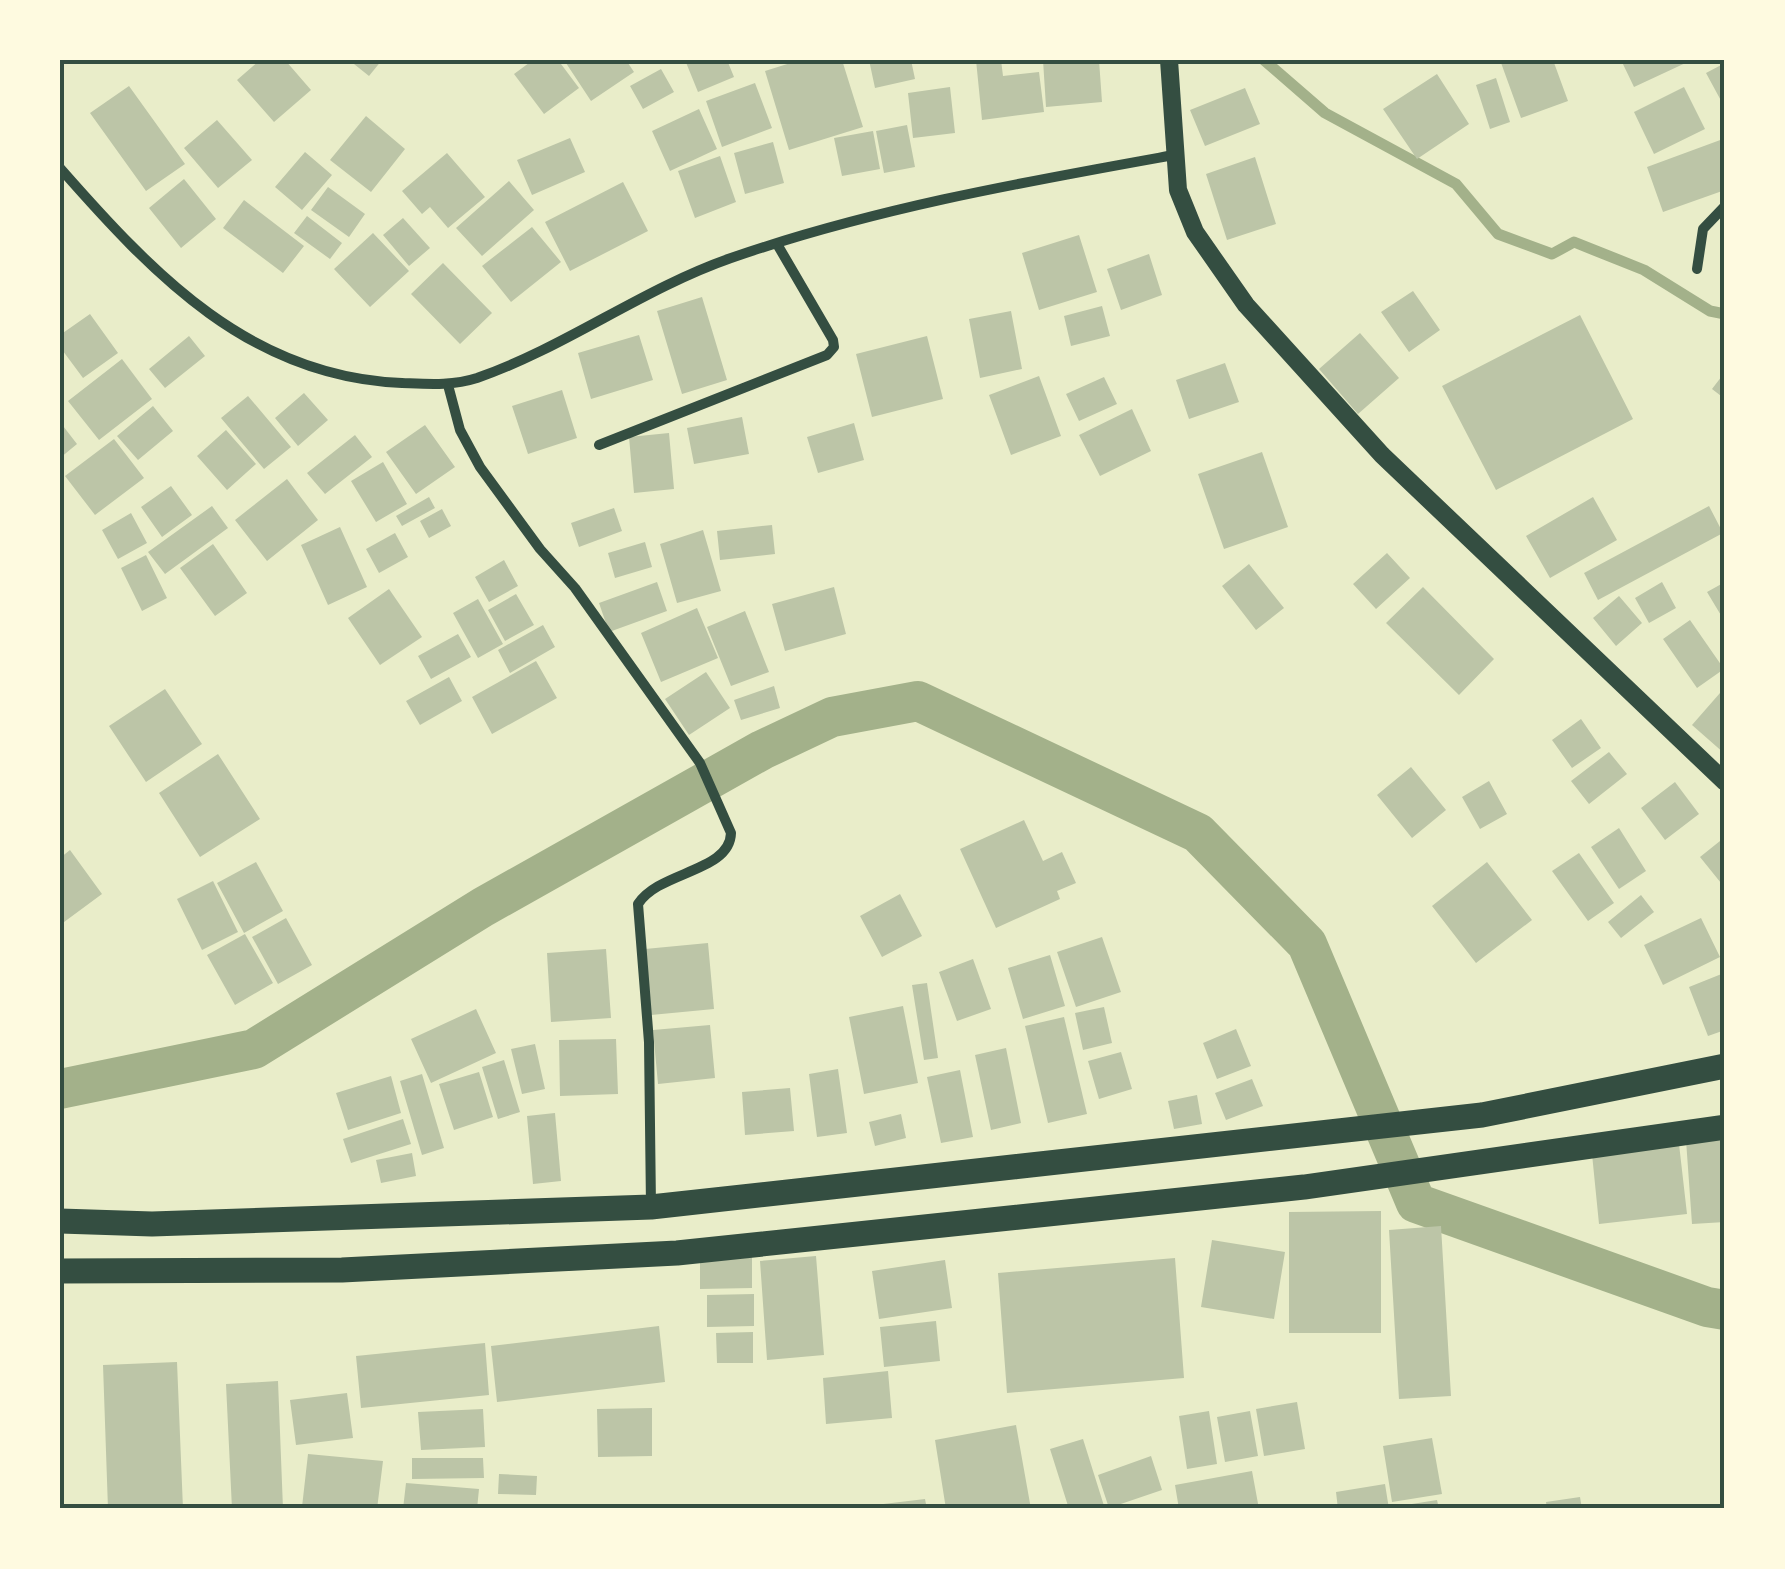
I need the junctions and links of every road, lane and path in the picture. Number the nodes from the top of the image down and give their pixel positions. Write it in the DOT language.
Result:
graph roads {
  1 [pos="1169,66"];
  2 [pos="1174,155"];
  3 [pos="60,168"];
  4 [pos="1725,206"];
  5 [pos="777,244"];
  6 [pos="1697,269"];
  7 [pos="448,385"];
  8 [pos="600,446"];
  9 [pos="1725,782"];
  10 [pos="1725,1066"];
  11 [pos="1725,1127"];
  12 [pos="652,1207"];
  13 [pos="60,1222"];
  14 [pos="60,1271"];
  1 -- 2 [label="street"];
  2 -- 5 [label="street"];
  2 -- 9 [label="street"];
  3 -- 7 [label="street"];
  4 -- 6 [label="street"];
  5 -- 7 [label="street"];
  5 -- 8 [label="street"];
  7 -- 12 [label="street"];
  10 -- 12 [label="main road"];
  11 -- 14 [label="main road"];
  12 -- 13 [label="main road"];
}
